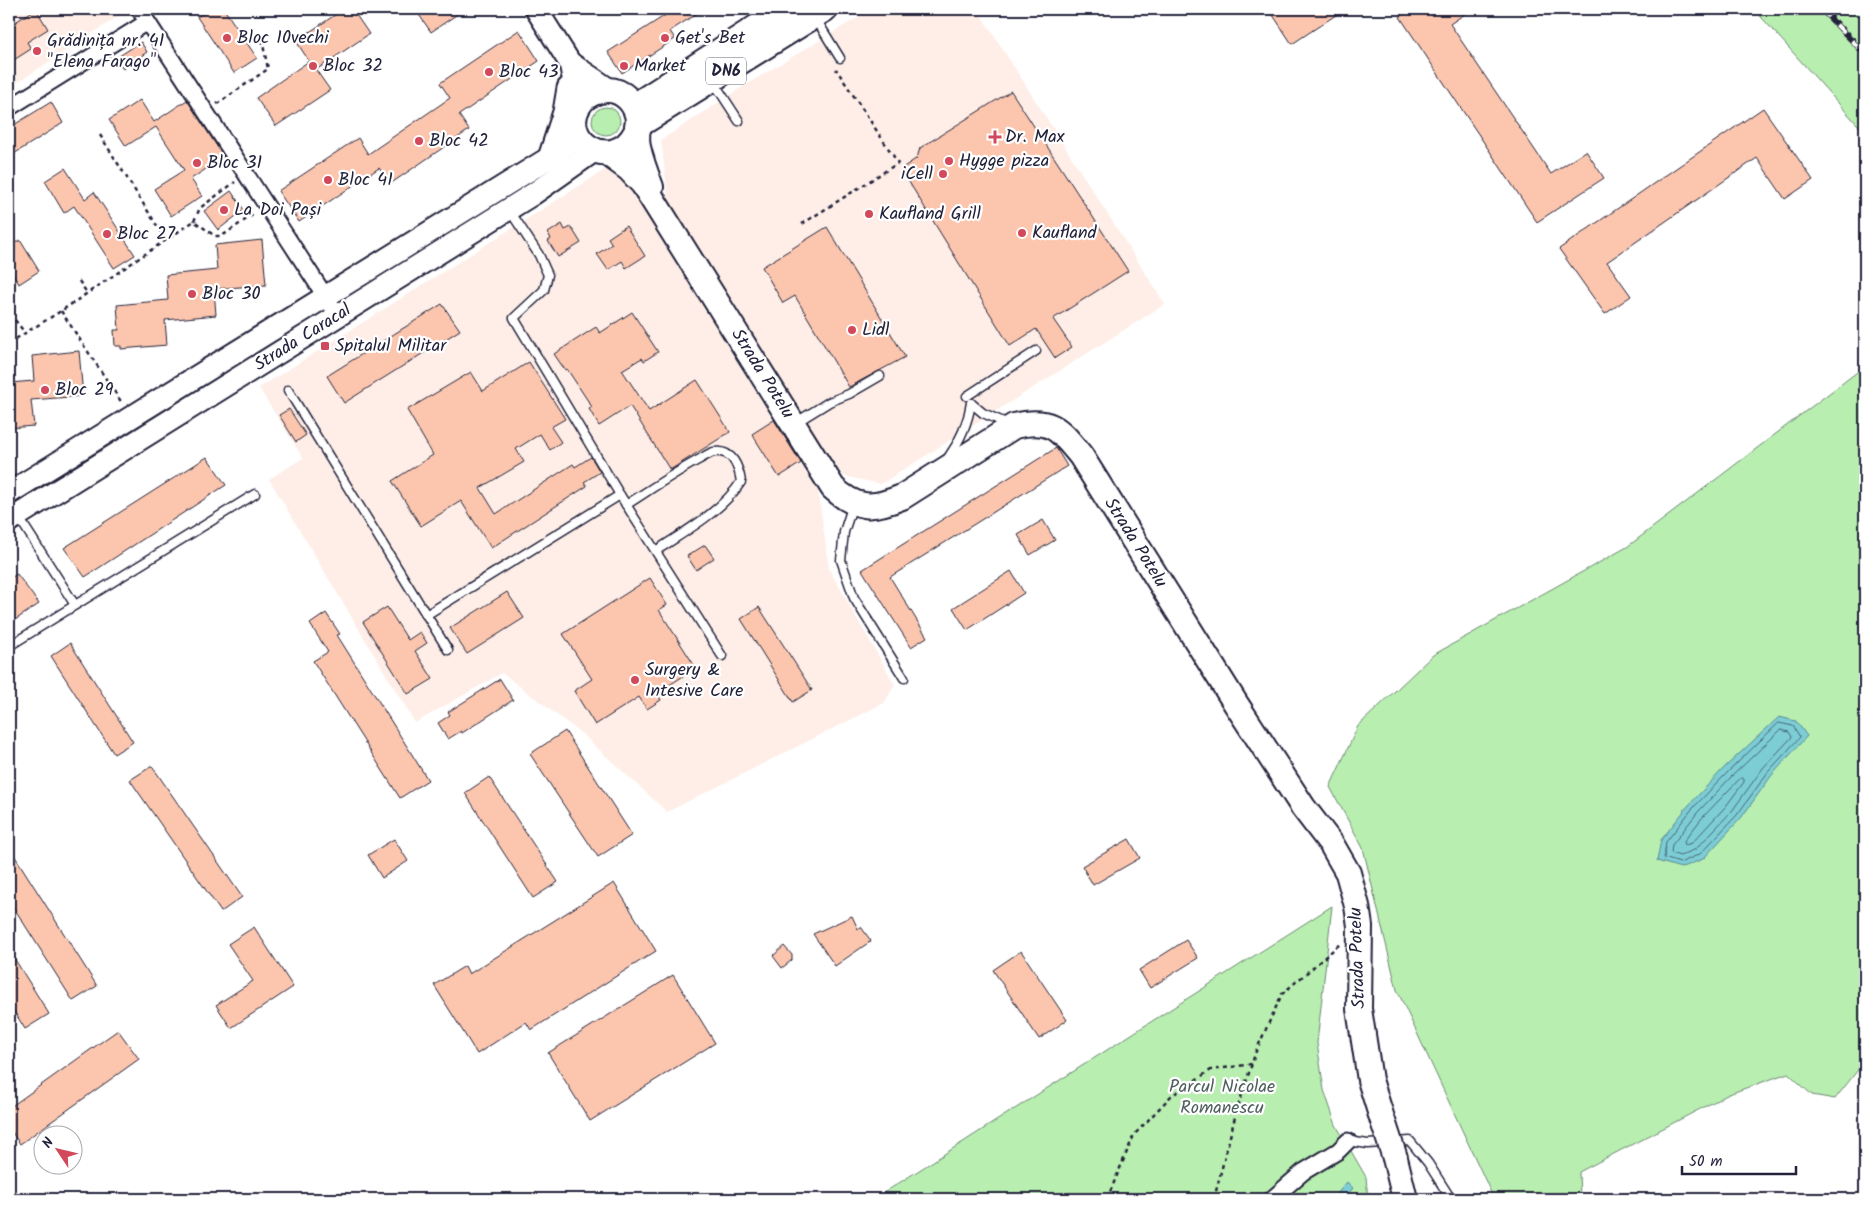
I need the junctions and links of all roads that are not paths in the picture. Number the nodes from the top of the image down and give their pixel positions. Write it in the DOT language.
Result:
graph roads {
  1 [pos="139,9"];
  2 [pos="536,9"];
  3 [pos="785,9"];
  4 [pos="816,11"];
  5 [pos="147,22"];
  6 [pos="840,58"];
  7 [pos="570,63"];
  8 [pos="712,79"];
  9 [pos="610,90"];
  10 [pos="579,106"];
  11 [pos="669,106"];
  12 [pos="9,108"];
  13 [pos="636,121"];
  14 [pos="739,121"];
  15 [pos="593,147"];
  16 [pos="549,158"];
  17 [pos="658,207"];
  18 [pos="509,209"];
  19 [pos="325,295"];
  20 [pos="338,316"];
  21 [pos="1036,351"];
  22 [pos="880,376"];
  23 [pos="288,390"];
  24 [pos="967,396"];
  25 [pos="794,424"];
  26 [pos="1014,426"];
  27 [pos="930,479"];
  28 [pos="9,493"];
  29 [pos="255,494"];
  30 [pos="620,495"];
  31 [pos="854,502"];
  32 [pos="626,505"];
  33 [pos="12,513"];
  34 [pos="656,551"];
  35 [pos="75,605"];
  36 [pos="426,615"];
  37 [pos="9,646"];
  38 [pos="448,650"];
  39 [pos="722,656"];
  40 [pos="904,678"];
  41 [pos="1348,1141"];
  42 [pos="1272,1199"];
  43 [pos="1405,1199"];
  44 [pos="1451,1199"];
  1 -- 5 [label="street"];
  2 -- 7 [label="main road"];
  3 -- 13 [label="main road, DN6"];
  4 -- 6 [label="lane"];
  4 -- 8 [label="main road, DN6"];
  5 -- 12 [label="street"];
  5 -- 19 [label="street"];
  7 -- 9 [label="main road"];
  7 -- 10 [label="main road"];
  7 -- 16 [label="main road"];
  8 -- 11 [label="main road, DN6"];
  8 -- 14 [label="lane"];
  9 -- 10 [label="main road"];
  9 -- 13 [label="main road"];
  10 -- 15 [label="main road"];
  11 -- 13 [label="main road, DN6"];
  11 -- 17 [label="main road"];
  13 -- 15 [label="main road, DN6"];
  13 -- 17 [label="main road, Strada Potelu"];
  15 -- 16 [label="main road, Strada Caracal / DN6"];
  15 -- 17 [label="main road, Strada Potelu"];
  15 -- 18 [label="main road, Strada Caracal / DN6"];
  16 -- 19 [label="main road, Strada Caracal / DN6"];
  17 -- 25 [label="main road, Strada Potelu"];
  18 -- 20 [label="main road, Strada Caracal / DN6"];
  18 -- 30 [label="lane"];
  19 -- 20 [label="street"];
  19 -- 28 [label="main road, Strada Caracal / DN6"];
  20 -- 33 [label="main road, Strada Caracal / DN6"];
  21 -- 24 [label="lane"];
  22 -- 25 [label="lane"];
  23 -- 36 [label="lane"];
  25 -- 31 [label="main road, Strada Potelu"];
  26 -- 27 [label="main road, Strada Potelu"];
  26 -- 27 [label="lane"];
  26 -- 43 [label="main road, Strada Potelu, bridge"];
  27 -- 31 [label="main road, Strada Potelu"];
  29 -- 35 [label="lane"];
  30 -- 32 [label="lane"];
  30 -- 36 [label="lane"];
  31 -- 40 [label="lane"];
  32 -- 34 [label="lane"];
  32 -- 34 [label="lane"];
  33 -- 35 [label="lane"];
  34 -- 39 [label="lane"];
  35 -- 37 [label="lane"];
  36 -- 38 [label="lane"];
  41 -- 42 [label="street"];
  41 -- 44 [label="lane"];
}
